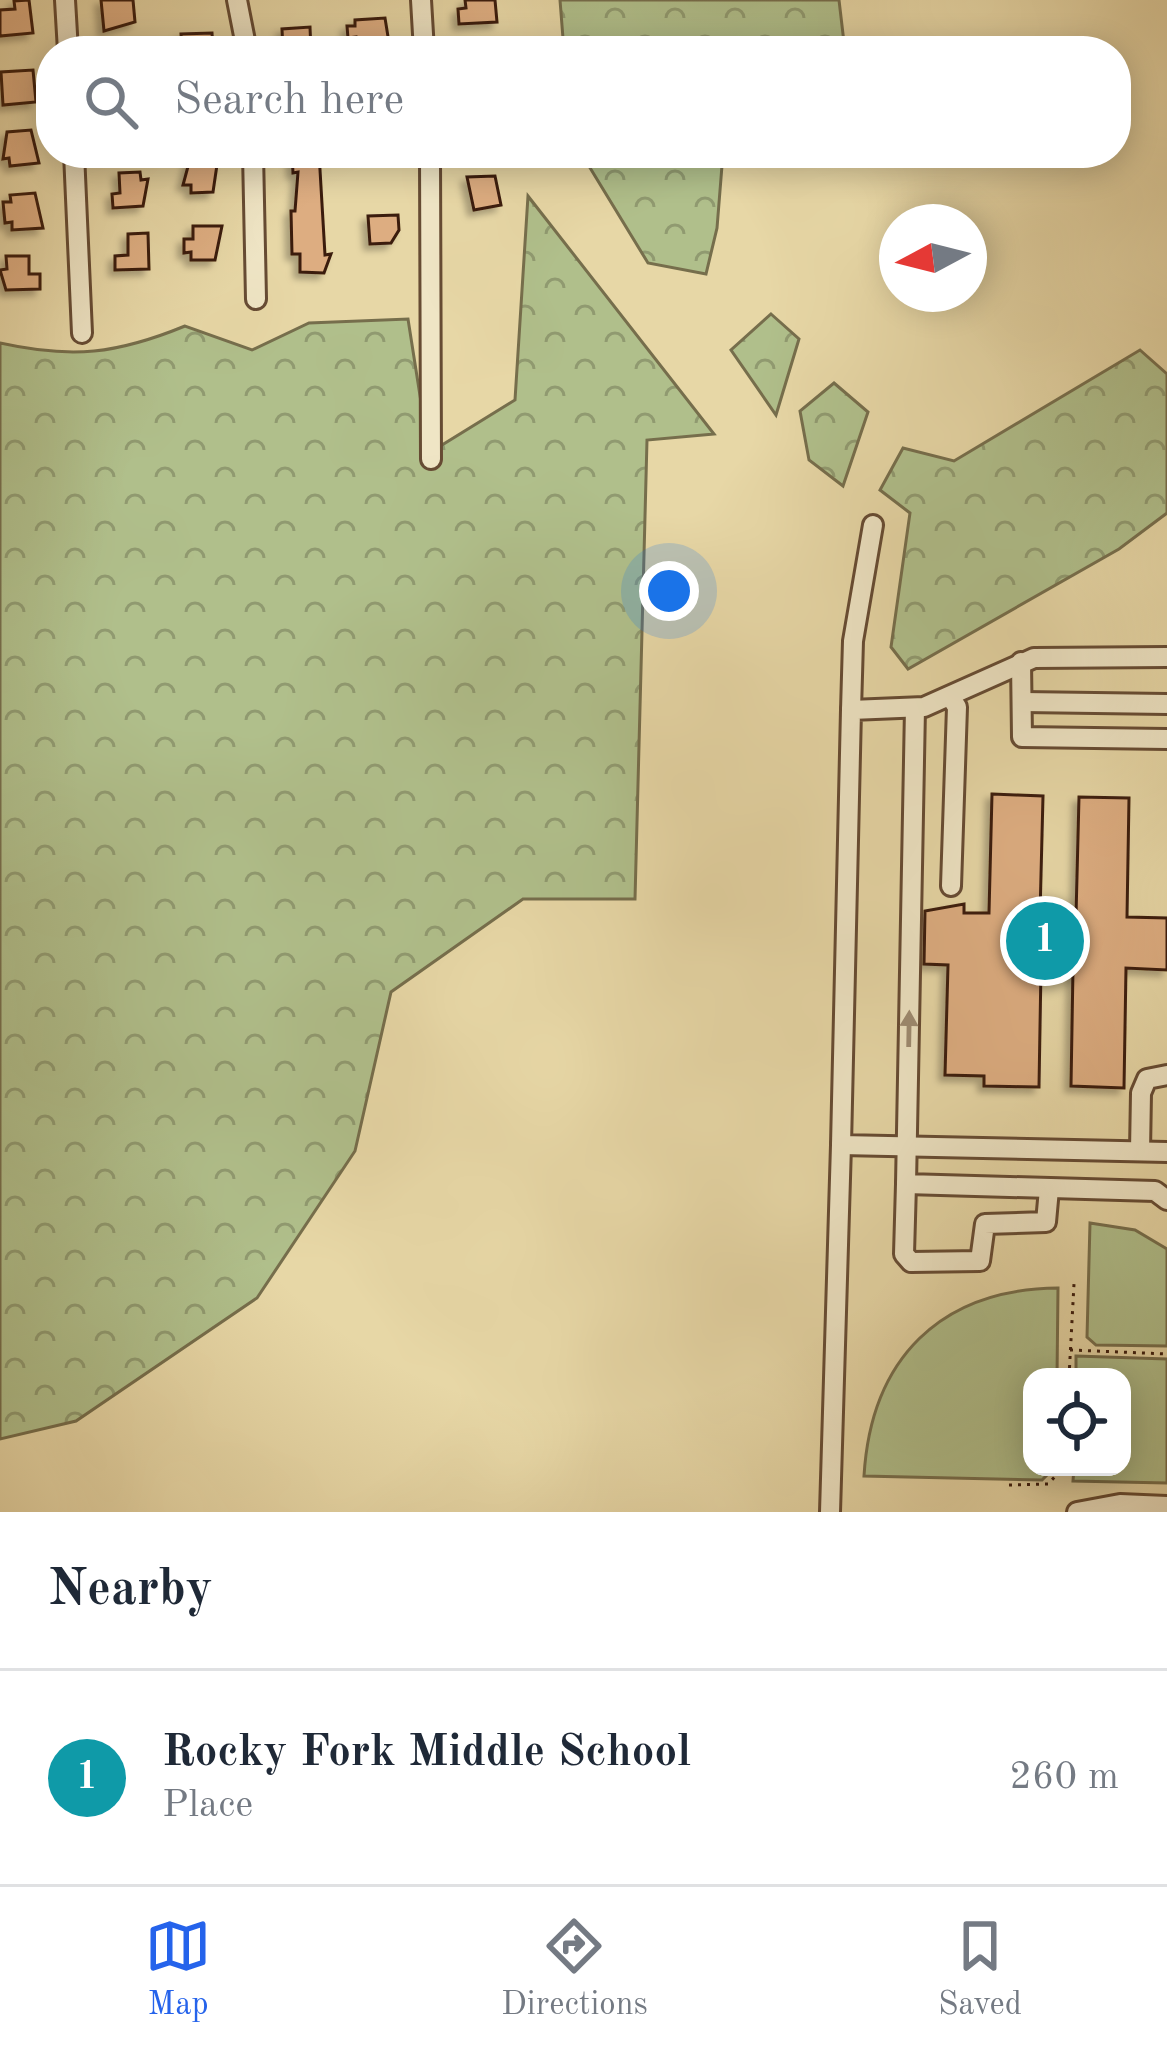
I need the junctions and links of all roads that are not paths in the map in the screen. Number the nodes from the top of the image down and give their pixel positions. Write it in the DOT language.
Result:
graph roads {
  1 [pos="65,0"];
  2 [pos="238,0"];
  3 [pos="421,0"];
  4 [pos="67,36"];
  5 [pos="244,36"];
  6 [pos="423,36"];
  7 [pos="75,168"];
  8 [pos="253,168"];
  9 [pos="430,168"];
  10 [pos="256,299"];
  11 [pos="82,332"];
  12 [pos="431,459"];
  13 [pos="873,525"];
  14 [pos="1167,657"];
  15 [pos="1021,662"];
  16 [pos="951,698"];
  17 [pos="1023,702"];
  18 [pos="1167,704"];
  19 [pos="915,708"];
  20 [pos="851,710"];
  21 [pos="1167,739"];
  22 [pos="951,886"];
  23 [pos="1167,1075"];
  24 [pos="841,1145"];
  25 [pos="907,1146"];
  26 [pos="1140,1151"];
  27 [pos="1167,1152"];
  28 [pos="906,1184"];
  29 [pos="1049,1189"];
  30 [pos="1167,1200"];
  31 [pos="1167,1506"];
  32 [pos="830,1512"];
  33 [pos="1077,1512"];
  1 -- 4 [label="street"];
  2 -- 5 [label="street"];
  3 -- 6 [label="street"];
  7 -- 11 [label="street"];
  8 -- 10 [label="street"];
  9 -- 12 [label="street"];
  13 -- 20 [label="street"];
  14 -- 15 [label="street"];
  15 -- 16 [label="street"];
  15 -- 17 [label="street"];
  16 -- 19 [label="street"];
  16 -- 22 [label="street"];
  17 -- 18 [label="street"];
  17 -- 21 [label="street"];
  19 -- 20 [label="street"];
  25 -- 19 [label="street, one-way"];
  20 -- 24 [label="street"];
  23 -- 26 [label="street"];
  24 -- 25 [label="street"];
  24 -- 32 [label="street"];
  25 -- 26 [label="street"];
  25 -- 28 [label="street"];
  26 -- 27 [label="street"];
  28 -- 29 [label="street"];
  28 -- 29 [label="street"];
  29 -- 30 [label="street"];
  31 -- 33 [label="street"];
}
